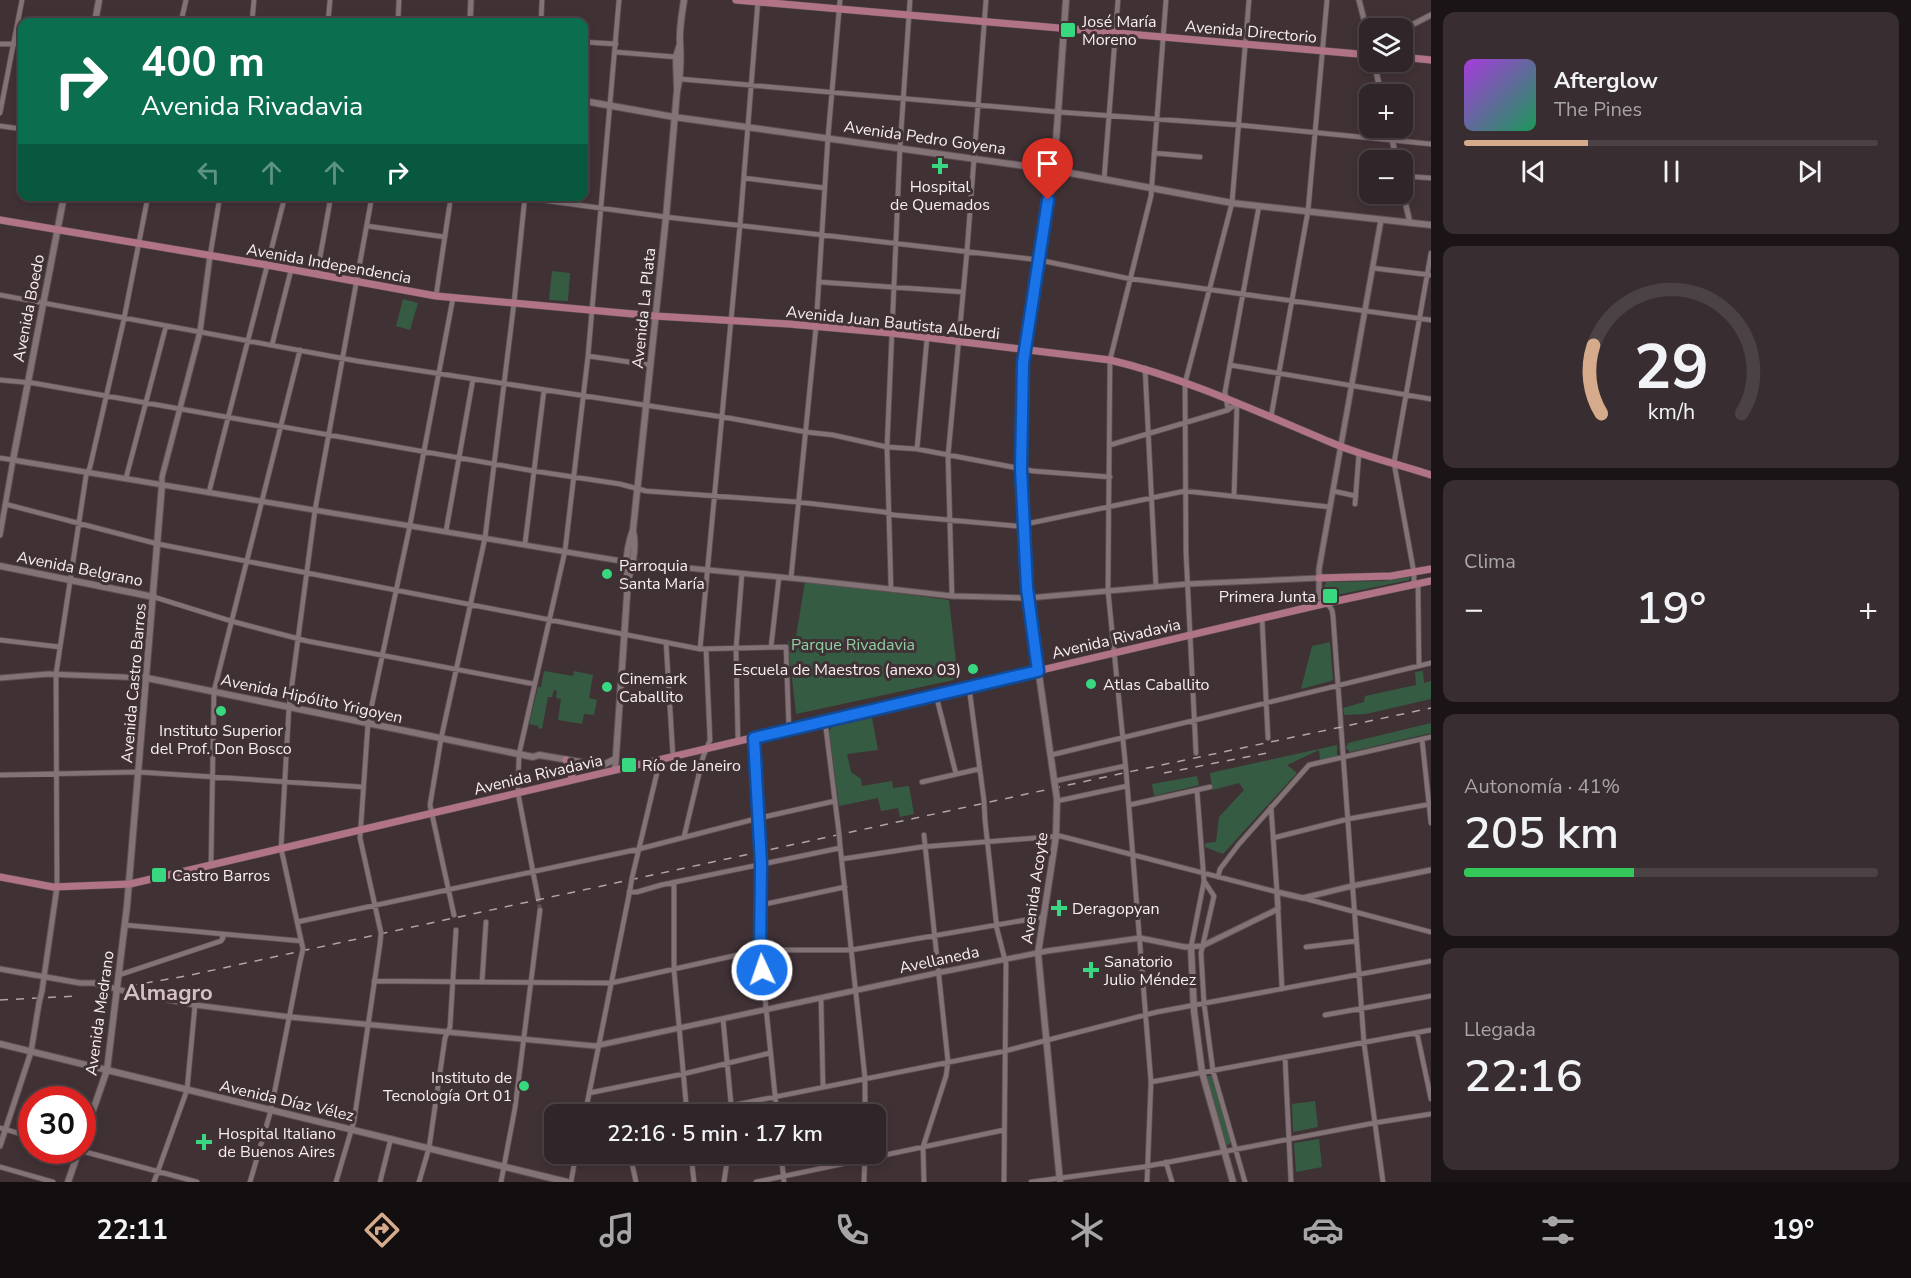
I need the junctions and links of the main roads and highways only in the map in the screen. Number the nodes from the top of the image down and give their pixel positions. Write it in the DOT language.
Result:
graph roads {
  1 [pos="99,0"];
  2 [pos="684,0"];
  3 [pos="736,0"];
  4 [pos="1066,0"];
  5 [pos="758,1"];
  6 [pos="96,18"];
  7 [pos="1064,29"];
  8 [pos="680,43"];
  9 [pos="1359,54"];
  10 [pos="1413,58"];
  11 [pos="676,59"];
  12 [pos="1431,60"];
  13 [pos="680,79"];
  14 [pos="677,88"];
  15 [pos="588,102"];
  16 [pos="674,117"];
  17 [pos="1054,170"];
  18 [pos="63,201"];
  19 [pos="0,220"];
  20 [pos="1431,225"];
  21 [pos="58,229"];
  22 [pos="655,316"];
  23 [pos="1024,350"];
  24 [pos="13,460"];
  25 [pos="1431,475"];
  26 [pos="162,485"];
  27 [pos="0,566"];
  28 [pos="1431,570"];
  29 [pos="155,576"];
  30 [pos="1318,578"];
  31 [pos="1431,581"];
  32 [pos="136,592"];
  33 [pos="154,597"];
  34 [pos="153,617"];
  35 [pos="1038,671"];
  36 [pos="147,678"];
  37 [pos="615,759"];
  38 [pos="566,760"];
  39 [pos="615,770"];
  40 [pos="571,780"];
  41 [pos="0,877"];
  42 [pos="130,884"];
  43 [pos="1191,947"];
  44 [pos="0,1044"];
  45 [pos="107,1070"];
  46 [pos="96,1102"];
  47 [pos="75,1164"];
  48 [pos="1059,1180"];
  49 [pos="69,1182"];
  50 [pos="569,1182"];
  51 [pos="1233,1182"];
  1 -- 6 [label="main road"];
  2 -- 8 [label="main road, Avenida La Plata"];
  3 -- 5 [label="main road, Avenida Directorio"];
  4 -- 7 [label="main road, Avenida Acoyte"];
  5 -- 7 [label="main road, Avenida Directorio"];
  7 -- 9 [label="main road, Avenida Directorio"];
  7 -- 17 [label="main road, Avenida Acoyte"];
  8 -- 11 [label="main road, Avenida La Plata"];
  8 -- 13 [label="main road, Avenida La Plata"];
  10 -- 12 [label="main road"];
  11 -- 13 [label="main road"];
  11 -- 14 [label="main road, Avenida La Plata"];
  13 -- 14 [label="main road, Avenida La Plata"];
  14 -- 16 [label="main road, Avenida La Plata"];
  15 -- 16 [label="main road, Avenida Pedro Goyena"];
  16 -- 17 [label="main road, Avenida Pedro Goyena"];
  16 -- 22 [label="main road, Avenida La Plata"];
  17 -- 20 [label="main road, Avenida Pedro Goyena"];
  17 -- 23 [label="main road, Avenida Acoyte"];
  18 -- 21 [label="main road, Avenida Boedo"];
  19 -- 21 [label="main road, Avenida Independencia"];
  21 -- 22 [label="main road, Avenida Independencia"];
  21 -- 24 [label="main road, Avenida Boedo"];
  22 -- 23 [label="main road, Avenida Juan Bautista Alberdi"];
  22 -- 37 [label="main road, Avenida La Plata"];
  23 -- 25 [label="main road, Avenida Juan Bautista Alberdi"];
  23 -- 35 [label="main road, Avenida Acoyte"];
  26 -- 29 [label="main road, Avenida Castro Barros"];
  27 -- 32 [label="main road, Avenida Belgrano"];
  28 -- 30 [label="main road"];
  29 -- 32 [label="main road"];
  29 -- 33 [label="main road, Avenida Castro Barros"];
  31 -- 35 [label="main road, Avenida Rivadavia"];
  32 -- 33 [label="main road, Avenida Belgrano"];
  32 -- 34 [label="main road"];
  33 -- 34 [label="main road, Avenida Castro Barros"];
  34 -- 36 [label="main road, Avenida Castro Barros"];
  35 -- 39 [label="main road, Avenida Rivadavia"];
  35 -- 48 [label="main road, Avenida Acoyte, bridge"];
  36 -- 38 [label="main road, Avenida Hipólito Yrigoyen"];
  36 -- 42 [label="main road, Avenida Castro Barros"];
  37 -- 38 [label="main road, Avenida Hipólito Yrigoyen"];
  37 -- 39 [label="main road, Avenida La Plata"];
  38 -- 40 [label="main road"];
  39 -- 40 [label="main road, Avenida Rivadavia"];
  40 -- 42 [label="main road, Avenida Rivadavia"];
  41 -- 42 [label="main road, Avenida Rivadavia"];
  42 -- 45 [label="main road, Avenida Medrano"];
  43 -- 51 [label="main road"];
  44 -- 45 [label="main road, Avenida Díaz Vélez"];
  45 -- 46 [label="main road, Avenida Medrano"];
  45 -- 50 [label="main road, Avenida Díaz Vélez"];
  47 -- 49 [label="main road"];
}
